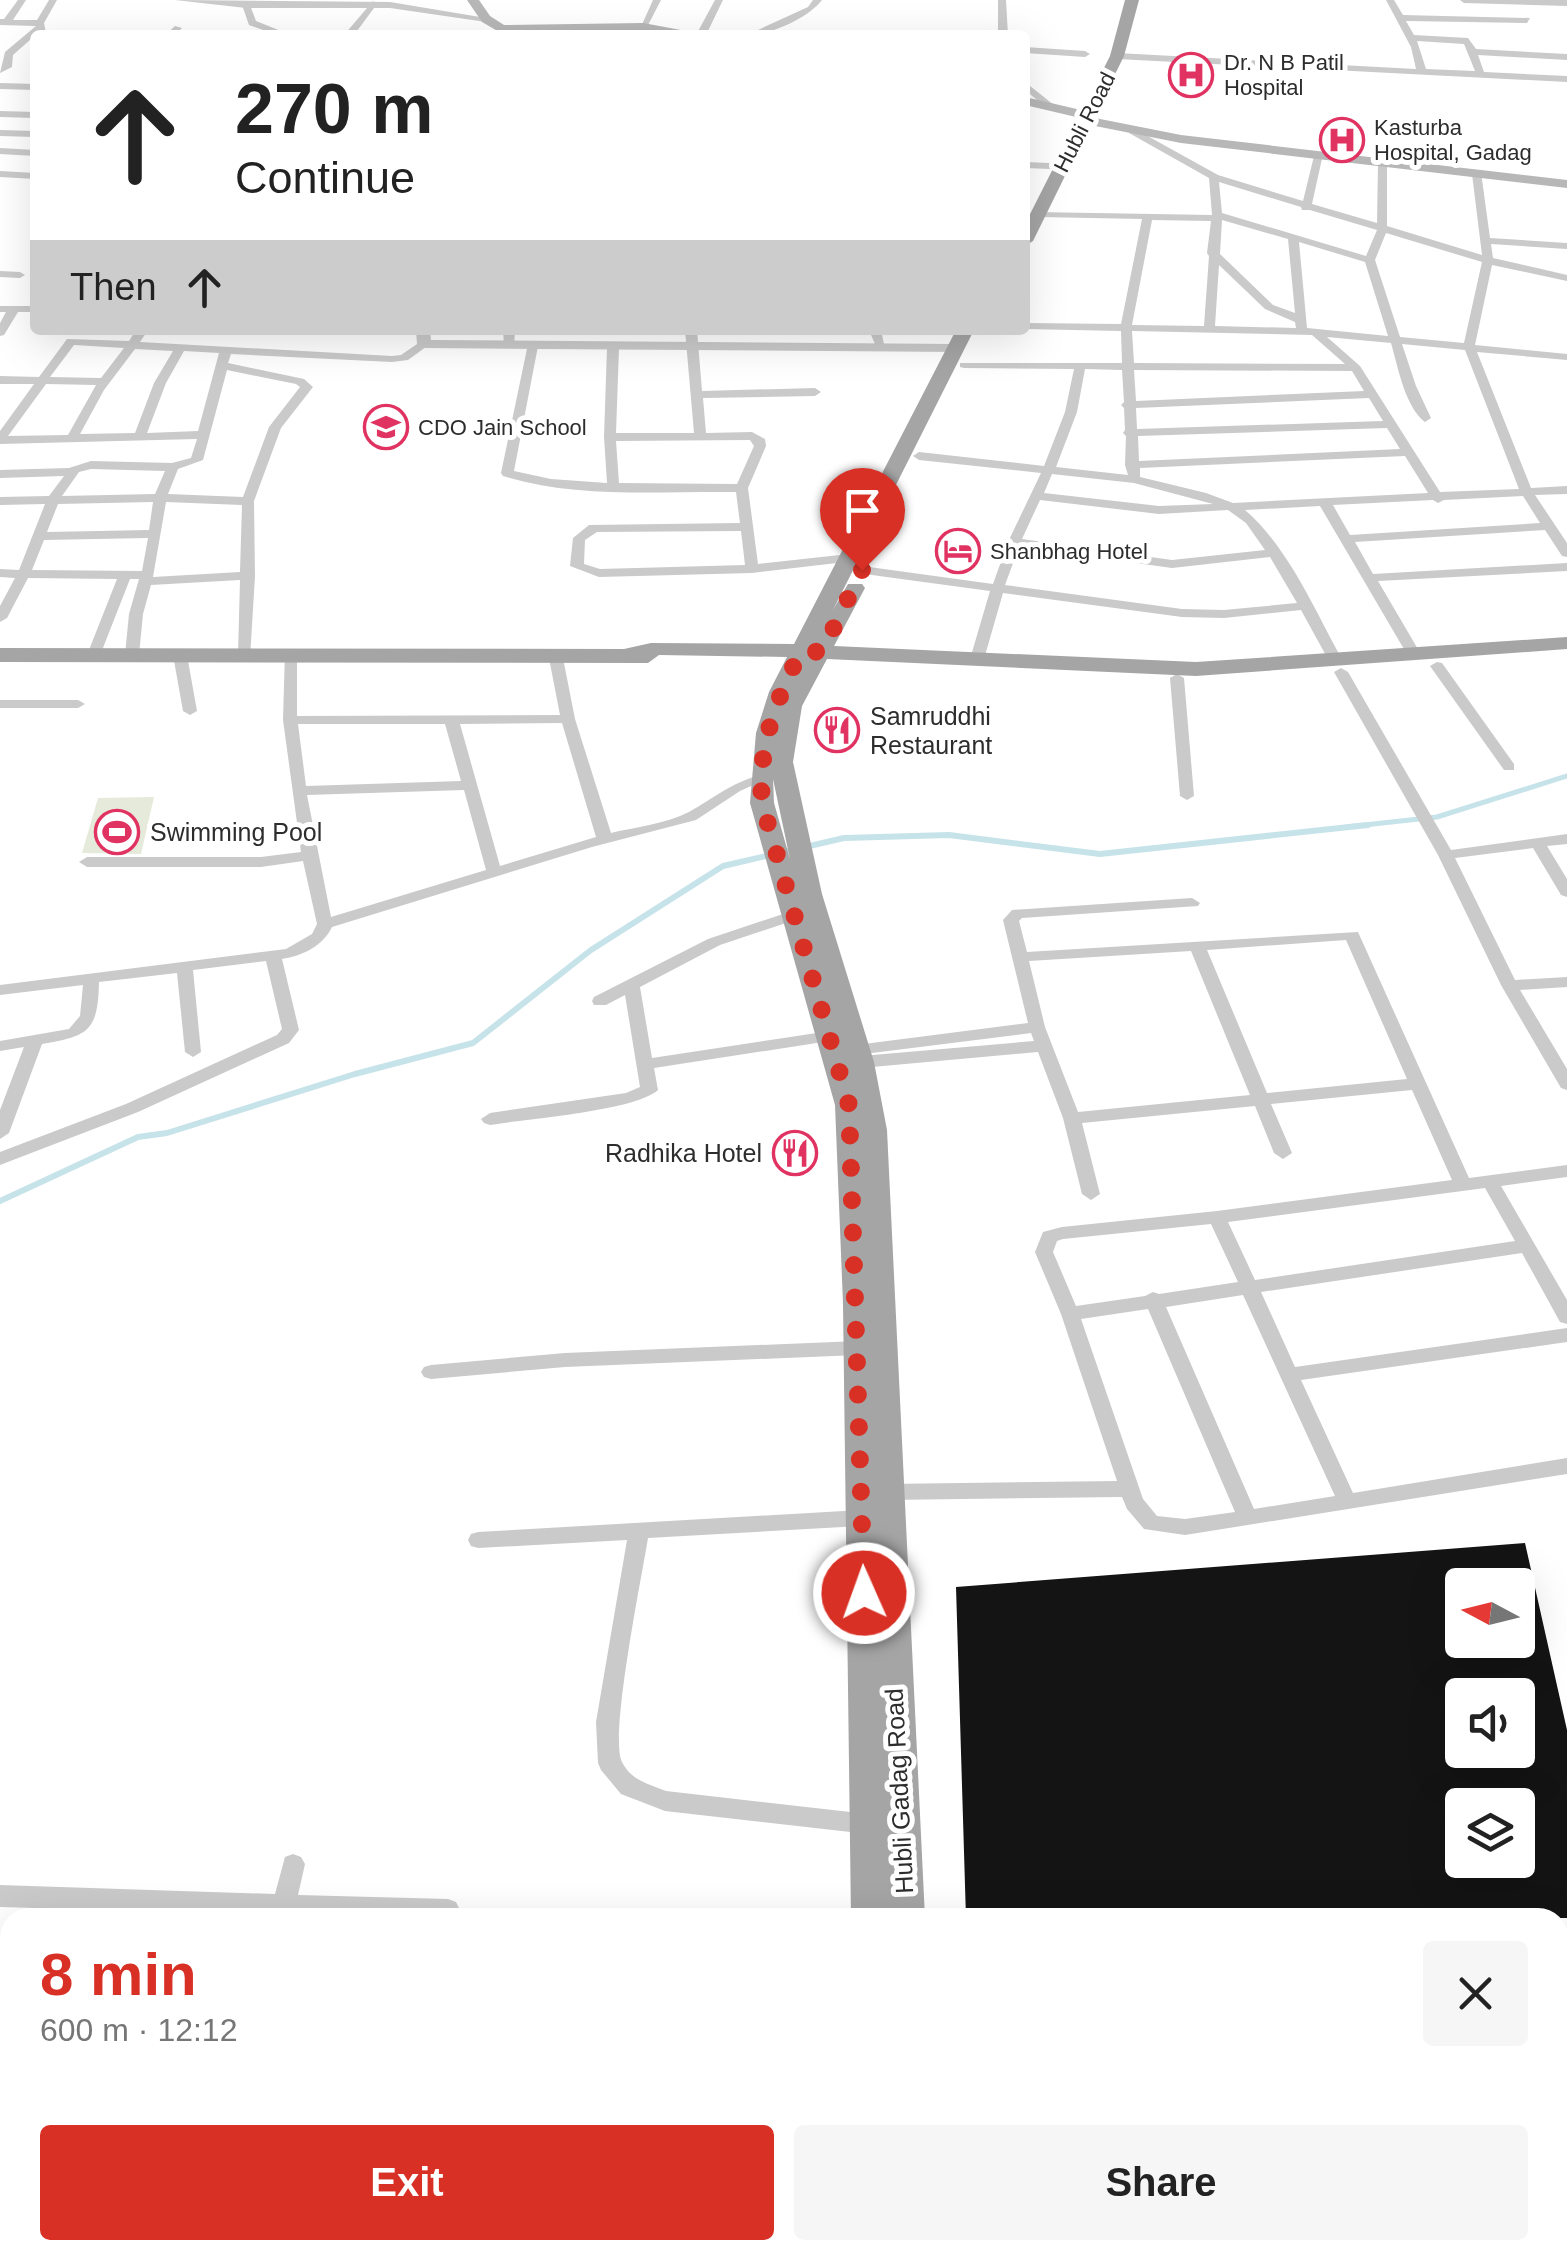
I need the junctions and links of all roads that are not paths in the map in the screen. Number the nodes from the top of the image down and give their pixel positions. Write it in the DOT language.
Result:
graph roads {
  1 [pos="22,0"];
  2 [pos="52,0"];
  3 [pos="182,0"];
  4 [pos="473,0"];
  5 [pos="657,0"];
  6 [pos="719,0"];
  7 [pos="818,0"];
  8 [pos="1002,0"];
  9 [pos="1120,0"];
  10 [pos="1132,0"];
  11 [pos="1390,0"];
  12 [pos="1464,0"];
  13 [pos="358,2"];
  14 [pos="1561,3"];
  15 [pos="374,4"];
  16 [pos="246,5"];
  17 [pos="1567,14"];
  18 [pos="1400,18"];
  19 [pos="486,19"];
  20 [pos="1527,20"];
  21 [pos="4,22"];
  22 [pos="644,27"];
  23 [pos="42,28"];
  24 [pos="272,30"];
  25 [pos="353,30"];
  26 [pos="496,30"];
  27 [pos="556,30"];
  28 [pos="652,30"];
  29 [pos="704,30"];
  30 [pos="763,30"];
  31 [pos="1003,30"];
  32 [pos="30,37"];
  33 [pos="1411,38"];
  34 [pos="1030,50"];
  35 [pos="1474,52"];
  36 [pos="1085,54"];
  37 [pos="1117,56"];
  38 [pos="1567,57"];
  39 [pos="0,70"];
  40 [pos="1422,73"];
  41 [pos="1481,76"];
  42 [pos="1567,79"];
  43 [pos="0,86"];
  44 [pos="30,87"];
  45 [pos="1030,90"];
  46 [pos="1030,105"];
  47 [pos="1030,105"];
  48 [pos="1051,107"];
  49 [pos="0,114"];
  50 [pos="30,116"];
  51 [pos="1081,116"];
  52 [pos="1132,131"];
  53 [pos="0,132"];
  54 [pos="30,134"];
  55 [pos="0,151"];
  56 [pos="30,153"];
  57 [pos="1319,156"];
  58 [pos="1383,164"];
  59 [pos="1030,165"];
  60 [pos="1050,166"];
  61 [pos="0,174"];
  62 [pos="1477,174"];
  63 [pos="30,176"];
  64 [pos="1214,177"];
  65 [pos="1567,182"];
  66 [pos="1306,208"];
  67 [pos="1032,214"];
  68 [pos="1216,216"];
  69 [pos="1148,218"];
  70 [pos="1382,230"];
  71 [pos="1292,238"];
  72 [pos="1487,240"];
  73 [pos="1567,246"];
  74 [pos="1212,253"];
  75 [pos="1370,260"];
  76 [pos="1488,260"];
  77 [pos="0,274"];
  78 [pos="20,275"];
  79 [pos="1567,278"];
  80 [pos="7,309"];
  81 [pos="1030,326"];
  82 [pos="1126,326"];
  83 [pos="1210,328"];
  84 [pos="1306,328"];
  85 [pos="0,332"];
  86 [pos="139,335"];
  87 [pos="691,335"];
  88 [pos="877,335"];
  89 [pos="76,336"];
  90 [pos="423,337"];
  91 [pos="509,338"];
  92 [pos="1397,339"];
  93 [pos="132,346"];
  94 [pos="532,346"];
  95 [pos="1469,346"];
  96 [pos="881,347"];
  97 [pos="961,347"];
  98 [pos="180,348"];
  99 [pos="613,348"];
  100 [pos="692,348"];
  101 [pos="226,350"];
  102 [pos="1567,357"];
  103 [pos="1125,365"];
  104 [pos="221,366"];
  105 [pos="1080,366"];
  106 [pos="1356,368"];
  107 [pos="0,380"];
  108 [pos="42,380"];
  109 [pos="104,382"];
  110 [pos="815,392"];
  111 [pos="696,394"];
  112 [pos="1374,394"];
  113 [pos="1127,405"];
  114 [pos="1425,418"];
  115 [pos="6,420"];
  116 [pos="1388,424"];
  117 [pos="1129,434"];
  118 [pos="201,435"];
  119 [pos="610,436"];
  120 [pos="700,436"];
  121 [pos="139,437"];
  122 [pos="72,438"];
  123 [pos="106,438"];
  124 [pos="0,439"];
  125 [pos="1405,452"];
  126 [pos="919,456"];
  127 [pos="91,465"];
  128 [pos="173,467"];
  129 [pos="1048,471"];
  130 [pos="71,472"];
  131 [pos="1132,472"];
  132 [pos="0,474"];
  133 [pos="612,485"];
  134 [pos="742,488"];
  135 [pos="1567,490"];
  136 [pos="1527,493"];
  137 [pos="1038,496"];
  138 [pos="160,498"];
  139 [pos="53,499"];
  140 [pos="1438,499"];
  141 [pos="0,501"];
  142 [pos="248,501"];
  143 [pos="1326,503"];
  144 [pos="1236,509"];
  145 [pos="1548,526"];
  146 [pos="747,527"];
  147 [pos="154,534"];
  148 [pos="39,536"];
  149 [pos="1345,540"];
  150 [pos="1014,542"];
  151 [pos="1273,553"];
  152 [pos="1567,553"];
  153 [pos="856,564"];
  154 [pos="1567,567"];
  155 [pos="752,569"];
  156 [pos="0,573"];
  157 [pos="24,574"];
  158 [pos="125,574"];
  159 [pos="248,576"];
  160 [pos="146,578"];
  161 [pos="1369,578"];
  162 [pos="999,590"];
  163 [pos="1303,606"];
  164 [pos="0,618"];
  165 [pos="1567,643"];
  166 [pos="813,648"];
  167 [pos="555,653"];
  168 [pos="290,654"];
  169 [pos="754,654"];
  170 [pos="0,655"];
  171 [pos="94,655"];
  172 [pos="132,655"];
  173 [pos="180,655"];
  174 [pos="1567,655"];
  175 [pos="245,656"];
  176 [pos="1415,656"];
  177 [pos="862,659"];
  178 [pos="977,659"];
  179 [pos="1437,666"];
  180 [pos="1339,667"];
  181 [pos="1178,678"];
  182 [pos="792,688"];
  183 [pos="0,704"];
  184 [pos="78,704"];
  185 [pos="190,710"];
  186 [pos="568,719"];
  187 [pos="290,720"];
  188 [pos="452,722"];
  189 [pos="1509,767"];
  190 [pos="470,784"];
  191 [pos="761,791"];
  192 [pos="299,792"];
  193 [pos="1187,796"];
  194 [pos="1567,839"];
  195 [pos="605,840"];
  196 [pos="1538,844"];
  197 [pos="1441,848"];
  198 [pos="310,855"];
  199 [pos="86,862"];
  200 [pos="494,872"];
  201 [pos="1567,892"];
  202 [pos="797,898"];
  203 [pos="1192,904"];
  204 [pos="325,924"];
  205 [pos="1198,946"];
  206 [pos="273,955"];
  207 [pos="1020,957"];
  208 [pos="184,966"];
  209 [pos="91,978"];
  210 [pos="1567,982"];
  211 [pos="632,984"];
  212 [pos="1509,985"];
  213 [pos="0,990"];
  214 [pos="600,1002"];
  215 [pos="1037,1027"];
  216 [pos="843,1039"];
  217 [pos="35,1040"];
  218 [pos="0,1046"];
  219 [pos="1044,1046"];
  220 [pos="192,1052"];
  221 [pos="647,1064"];
  222 [pos="1562,1066"];
  223 [pos="1418,1084"];
  224 [pos="1567,1084"];
  225 [pos="1261,1100"];
  226 [pos="490,1118"];
  227 [pos="1072,1118"];
  228 [pos="0,1133"];
  229 [pos="1283,1153"];
  230 [pos="0,1159"];
  231 [pos="1567,1170"];
  232 [pos="1489,1180"];
  233 [pos="1462,1183"];
  234 [pos="1091,1194"];
  235 [pos="1217,1216"];
  236 [pos="1528,1246"];
  237 [pos="1250,1287"];
  238 [pos="1153,1298"];
  239 [pos="1070,1314"];
  240 [pos="1567,1317"];
  241 [pos="1567,1335"];
  242 [pos="858,1348"];
  243 [pos="431,1372"];
  244 [pos="1286,1375"];
  245 [pos="1567,1466"];
  246 [pos="1129,1490"];
  247 [pos="886,1492"];
  248 [pos="1346,1501"];
  249 [pos="861,1518"];
  250 [pos="1248,1518"];
  251 [pos="639,1529"];
  252 [pos="478,1540"];
  253 [pos="868,1824"];
  254 [pos="293,1864"];
  255 [pos="0,1896"];
  256 [pos="226,1908"];
  257 [pos="283,1908"];
  258 [pos="870,1908"];
  259 [pos="906,1908"];
  1 -- 21 [label="street"];
  2 -- 23 [label="street"];
  3 -- 16 [label="street"];
  4 -- 19 [label="main road"];
  5 -- 22 [label="street"];
  6 -- 29 [label="street"];
  7 -- 30 [label="street"];
  8 -- 31 [label="street"];
  9 -- 51 [label="main road"];
  10 -- 37 [label="main road, Hubli Road"];
  11 -- 18 [label="street"];
  12 -- 14 [label="street"];
  13 -- 15 [label="street"];
  13 -- 16 [label="street"];
  14 -- 17 [label="street"];
  15 -- 19 [label="street"];
  15 -- 25 [label="street"];
  16 -- 24 [label="street"];
  18 -- 20 [label="street"];
  18 -- 33 [label="street"];
  19 -- 26 [label="main road"];
  21 -- 23 [label="street"];
  22 -- 27 [label="main road"];
  22 -- 28 [label="main road"];
  32 -- 39 [label="street"];
  33 -- 35 [label="street"];
  33 -- 40 [label="street"];
  34 -- 36 [label="street"];
  35 -- 38 [label="street"];
  35 -- 41 [label="street"];
  37 -- 40 [label="street"];
  37 -- 51 [label="main road, Hubli Road"];
  40 -- 41 [label="street"];
  41 -- 42 [label="street"];
  43 -- 44 [label="street"];
  45 -- 48 [label="street"];
  46 -- 51 [label="main road"];
  47 -- 48 [label="main road"];
  48 -- 51 [label="main road"];
  49 -- 50 [label="street"];
  51 -- 52 [label="main road"];
  51 -- 60 [label="main road"];
  51 -- 65 [label="main road"];
  51 -- 67 [label="main road, Hubli Road"];
  52 -- 57 [label="main road"];
  52 -- 64 [label="street"];
  53 -- 54 [label="street"];
  55 -- 56 [label="street"];
  57 -- 58 [label="main road"];
  57 -- 66 [label="street"];
  58 -- 62 [label="main road"];
  58 -- 70 [label="street"];
  59 -- 60 [label="street"];
  60 -- 67 [label="main road"];
  61 -- 63 [label="street"];
  62 -- 65 [label="main road"];
  62 -- 72 [label="street"];
  64 -- 66 [label="street"];
  64 -- 68 [label="street"];
  66 -- 70 [label="street"];
  67 -- 69 [label="street"];
  68 -- 69 [label="street"];
  68 -- 71 [label="street"];
  68 -- 74 [label="street"];
  69 -- 82 [label="street"];
  70 -- 75 [label="street"];
  70 -- 76 [label="street"];
  71 -- 75 [label="street"];
  71 -- 84 [label="street"];
  72 -- 73 [label="street"];
  72 -- 76 [label="street"];
  74 -- 83 [label="street"];
  74 -- 84 [label="street"];
  75 -- 92 [label="street"];
  76 -- 79 [label="street"];
  76 -- 95 [label="street"];
  77 -- 78 [label="street"];
  80 -- 85 [label="street"];
  81 -- 82 [label="street"];
  82 -- 83 [label="street"];
  82 -- 103 [label="street"];
  83 -- 84 [label="street"];
  84 -- 92 [label="street"];
  84 -- 106 [label="street"];
  86 -- 93 [label="street"];
  87 -- 100 [label="street"];
  88 -- 96 [label="street"];
  89 -- 93 [label="street"];
  89 -- 108 [label="street"];
  90 -- 91 [label="street"];
  90 -- 101 [label="street"];
  91 -- 94 [label="street"];
  92 -- 95 [label="street"];
  92 -- 114 [label="street"];
  93 -- 98 [label="street"];
  93 -- 109 [label="street"];
  94 -- 99 [label="street"];
  94 -- 133 [label="street"];
  95 -- 102 [label="street"];
  95 -- 136 [label="street"];
  96 -- 97 [label="street"];
  96 -- 100 [label="street"];
  97 -- 105 [label="street"];
  97 -- 126 [label="main road"];
  97 -- 153 [label="main road"];
  98 -- 101 [label="street"];
  98 -- 121 [label="street"];
  99 -- 100 [label="street"];
  99 -- 119 [label="street"];
  100 -- 111 [label="street"];
  101 -- 104 [label="street"];
  103 -- 105 [label="street"];
  103 -- 106 [label="street"];
  103 -- 113 [label="street"];
  104 -- 118 [label="street"];
  104 -- 142 [label="street"];
  105 -- 129 [label="street"];
  106 -- 112 [label="street"];
  107 -- 108 [label="street"];
  108 -- 109 [label="street"];
  108 -- 115 [label="street"];
  109 -- 122 [label="street"];
  110 -- 111 [label="street"];
  111 -- 120 [label="street"];
  112 -- 113 [label="street"];
  112 -- 116 [label="street"];
  113 -- 117 [label="street"];
  115 -- 124 [label="street"];
  116 -- 117 [label="street"];
  116 -- 125 [label="street"];
  117 -- 131 [label="street"];
  118 -- 121 [label="street"];
  118 -- 128 [label="street"];
  119 -- 120 [label="street"];
  119 -- 133 [label="street"];
  120 -- 134 [label="street"];
  121 -- 123 [label="street"];
  122 -- 123 [label="street"];
  122 -- 124 [label="street"];
  123 -- 127 [label="street"];
  125 -- 131 [label="street"];
  125 -- 140 [label="street"];
  126 -- 129 [label="street"];
  126 -- 153 [label="main road"];
  127 -- 128 [label="street"];
  127 -- 130 [label="street"];
  128 -- 138 [label="street"];
  129 -- 131 [label="street"];
  129 -- 137 [label="street"];
  130 -- 132 [label="street"];
  130 -- 139 [label="street"];
  131 -- 144 [label="street"];
  133 -- 134 [label="street"];
  134 -- 146 [label="street"];
  135 -- 136 [label="street"];
  136 -- 140 [label="street"];
  136 -- 145 [label="street"];
  137 -- 144 [label="street"];
  137 -- 150 [label="street"];
  138 -- 139 [label="street"];
  138 -- 142 [label="street"];
  138 -- 147 [label="street"];
  139 -- 141 [label="street"];
  139 -- 148 [label="street"];
  140 -- 143 [label="street"];
  142 -- 159 [label="street"];
  143 -- 144 [label="street"];
  143 -- 149 [label="street"];
  144 -- 151 [label="street"];
  145 -- 149 [label="street"];
  145 -- 152 [label="street"];
  146 -- 155 [label="street"];
  146 -- 155 [label="street"];
  147 -- 148 [label="street"];
  147 -- 160 [label="street"];
  148 -- 157 [label="street"];
  149 -- 161 [label="street"];
  150 -- 151 [label="street"];
  150 -- 162 [label="street"];
  151 -- 163 [label="street"];
  153 -- 155 [label="street"];
  153 -- 162 [label="street"];
  153 -- 166 [label="main road"];
  154 -- 161 [label="street"];
  156 -- 157 [label="street"];
  157 -- 158 [label="street"];
  157 -- 164 [label="street"];
  158 -- 160 [label="street"];
  158 -- 171 [label="street"];
  159 -- 160 [label="street"];
  159 -- 175 [label="street"];
  160 -- 172 [label="street"];
  161 -- 176 [label="street"];
  162 -- 163 [label="street"];
  162 -- 178 [label="street"];
  163 -- 180 [label="street"];
  165 -- 176 [label="main road"];
  166 -- 169 [label="main road"];
  166 -- 169 [label="main road"];
  166 -- 177 [label="main road"];
  166 -- 177 [label="main road"];
  166 -- 182 [label="main road"];
  167 -- 168 [label="main road"];
  167 -- 169 [label="main road"];
  167 -- 186 [label="street"];
  168 -- 175 [label="main road"];
  168 -- 187 [label="street"];
  169 -- 182 [label="main road"];
  170 -- 171 [label="main road"];
  171 -- 172 [label="main road"];
  172 -- 173 [label="main road"];
  173 -- 175 [label="main road"];
  173 -- 185 [label="street"];
  174 -- 179 [label="main road"];
  176 -- 180 [label="main road"];
  177 -- 178 [label="main road"];
  177 -- 181 [label="main road"];
  177 -- 182 [label="main road"];
  178 -- 180 [label="main road"];
  179 -- 180 [label="main road"];
  179 -- 189 [label="street"];
  180 -- 181 [label="main road"];
  180 -- 197 [label="street"];
  181 -- 193 [label="street"];
  182 -- 191 [label="main road"];
  182 -- 202 [label="main road"];
  183 -- 184 [label="street"];
  186 -- 188 [label="street"];
  186 -- 195 [label="street"];
  187 -- 188 [label="street"];
  187 -- 192 [label="street"];
  188 -- 190 [label="street"];
  190 -- 192 [label="street"];
  190 -- 200 [label="street"];
  191 -- 195 [label="street"];
  191 -- 202 [label="main road"];
  192 -- 198 [label="street"];
  194 -- 196 [label="street"];
  195 -- 200 [label="street"];
  196 -- 197 [label="street"];
  196 -- 201 [label="street"];
  197 -- 212 [label="street"];
  198 -- 199 [label="street"];
  198 -- 204 [label="street"];
  200 -- 204 [label="street"];
  202 -- 211 [label="street"];
  202 -- 216 [label="main road, Hubli Gadag Road"];
  202 -- 216 [label="main road"];
  203 -- 207 [label="street"];
  204 -- 206 [label="street"];
  205 -- 207 [label="street"];
  205 -- 223 [label="street"];
  205 -- 225 [label="street"];
  206 -- 208 [label="street"];
  206 -- 230 [label="street"];
  207 -- 215 [label="street"];
  208 -- 209 [label="street"];
  208 -- 220 [label="street"];
  209 -- 213 [label="street"];
  209 -- 217 [label="street"];
  210 -- 212 [label="street"];
  211 -- 214 [label="street"];
  211 -- 221 [label="street"];
  212 -- 222 [label="street"];
  215 -- 216 [label="street"];
  215 -- 219 [label="street"];
  216 -- 219 [label="street"];
  216 -- 221 [label="street"];
  216 -- 242 [label="main road, Hubli Gadag Road"];
  216 -- 247 [label="main road, Hubli Gadag Road"];
  217 -- 218 [label="street"];
  217 -- 228 [label="street"];
  219 -- 227 [label="street"];
  221 -- 226 [label="street"];
  222 -- 224 [label="street"];
  223 -- 225 [label="street"];
  223 -- 233 [label="street"];
  225 -- 227 [label="street"];
  225 -- 229 [label="street"];
  227 -- 234 [label="street"];
  231 -- 232 [label="street"];
  232 -- 233 [label="street"];
  232 -- 236 [label="street"];
  233 -- 235 [label="street"];
  235 -- 237 [label="street"];
  235 -- 239 [label="street"];
  236 -- 237 [label="street"];
  236 -- 240 [label="street"];
  237 -- 238 [label="street"];
  237 -- 244 [label="street"];
  238 -- 239 [label="street"];
  238 -- 250 [label="street"];
  239 -- 246 [label="street"];
  241 -- 244 [label="street"];
  242 -- 243 [label="street"];
  242 -- 249 [label="main road, Hubli Gadag Road"];
  244 -- 248 [label="street"];
  245 -- 248 [label="street"];
  246 -- 247 [label="street"];
  246 -- 250 [label="street"];
  247 -- 259 [label="main road, Hubli Gadag Road"];
  248 -- 250 [label="street"];
  249 -- 251 [label="street"];
  249 -- 253 [label="main road, Hubli Gadag Road"];
  251 -- 252 [label="street"];
  251 -- 253 [label="street"];
  253 -- 258 [label="main road, Hubli Gadag Road"];
  254 -- 257 [label="street"];
  255 -- 256 [label="street"];
}
